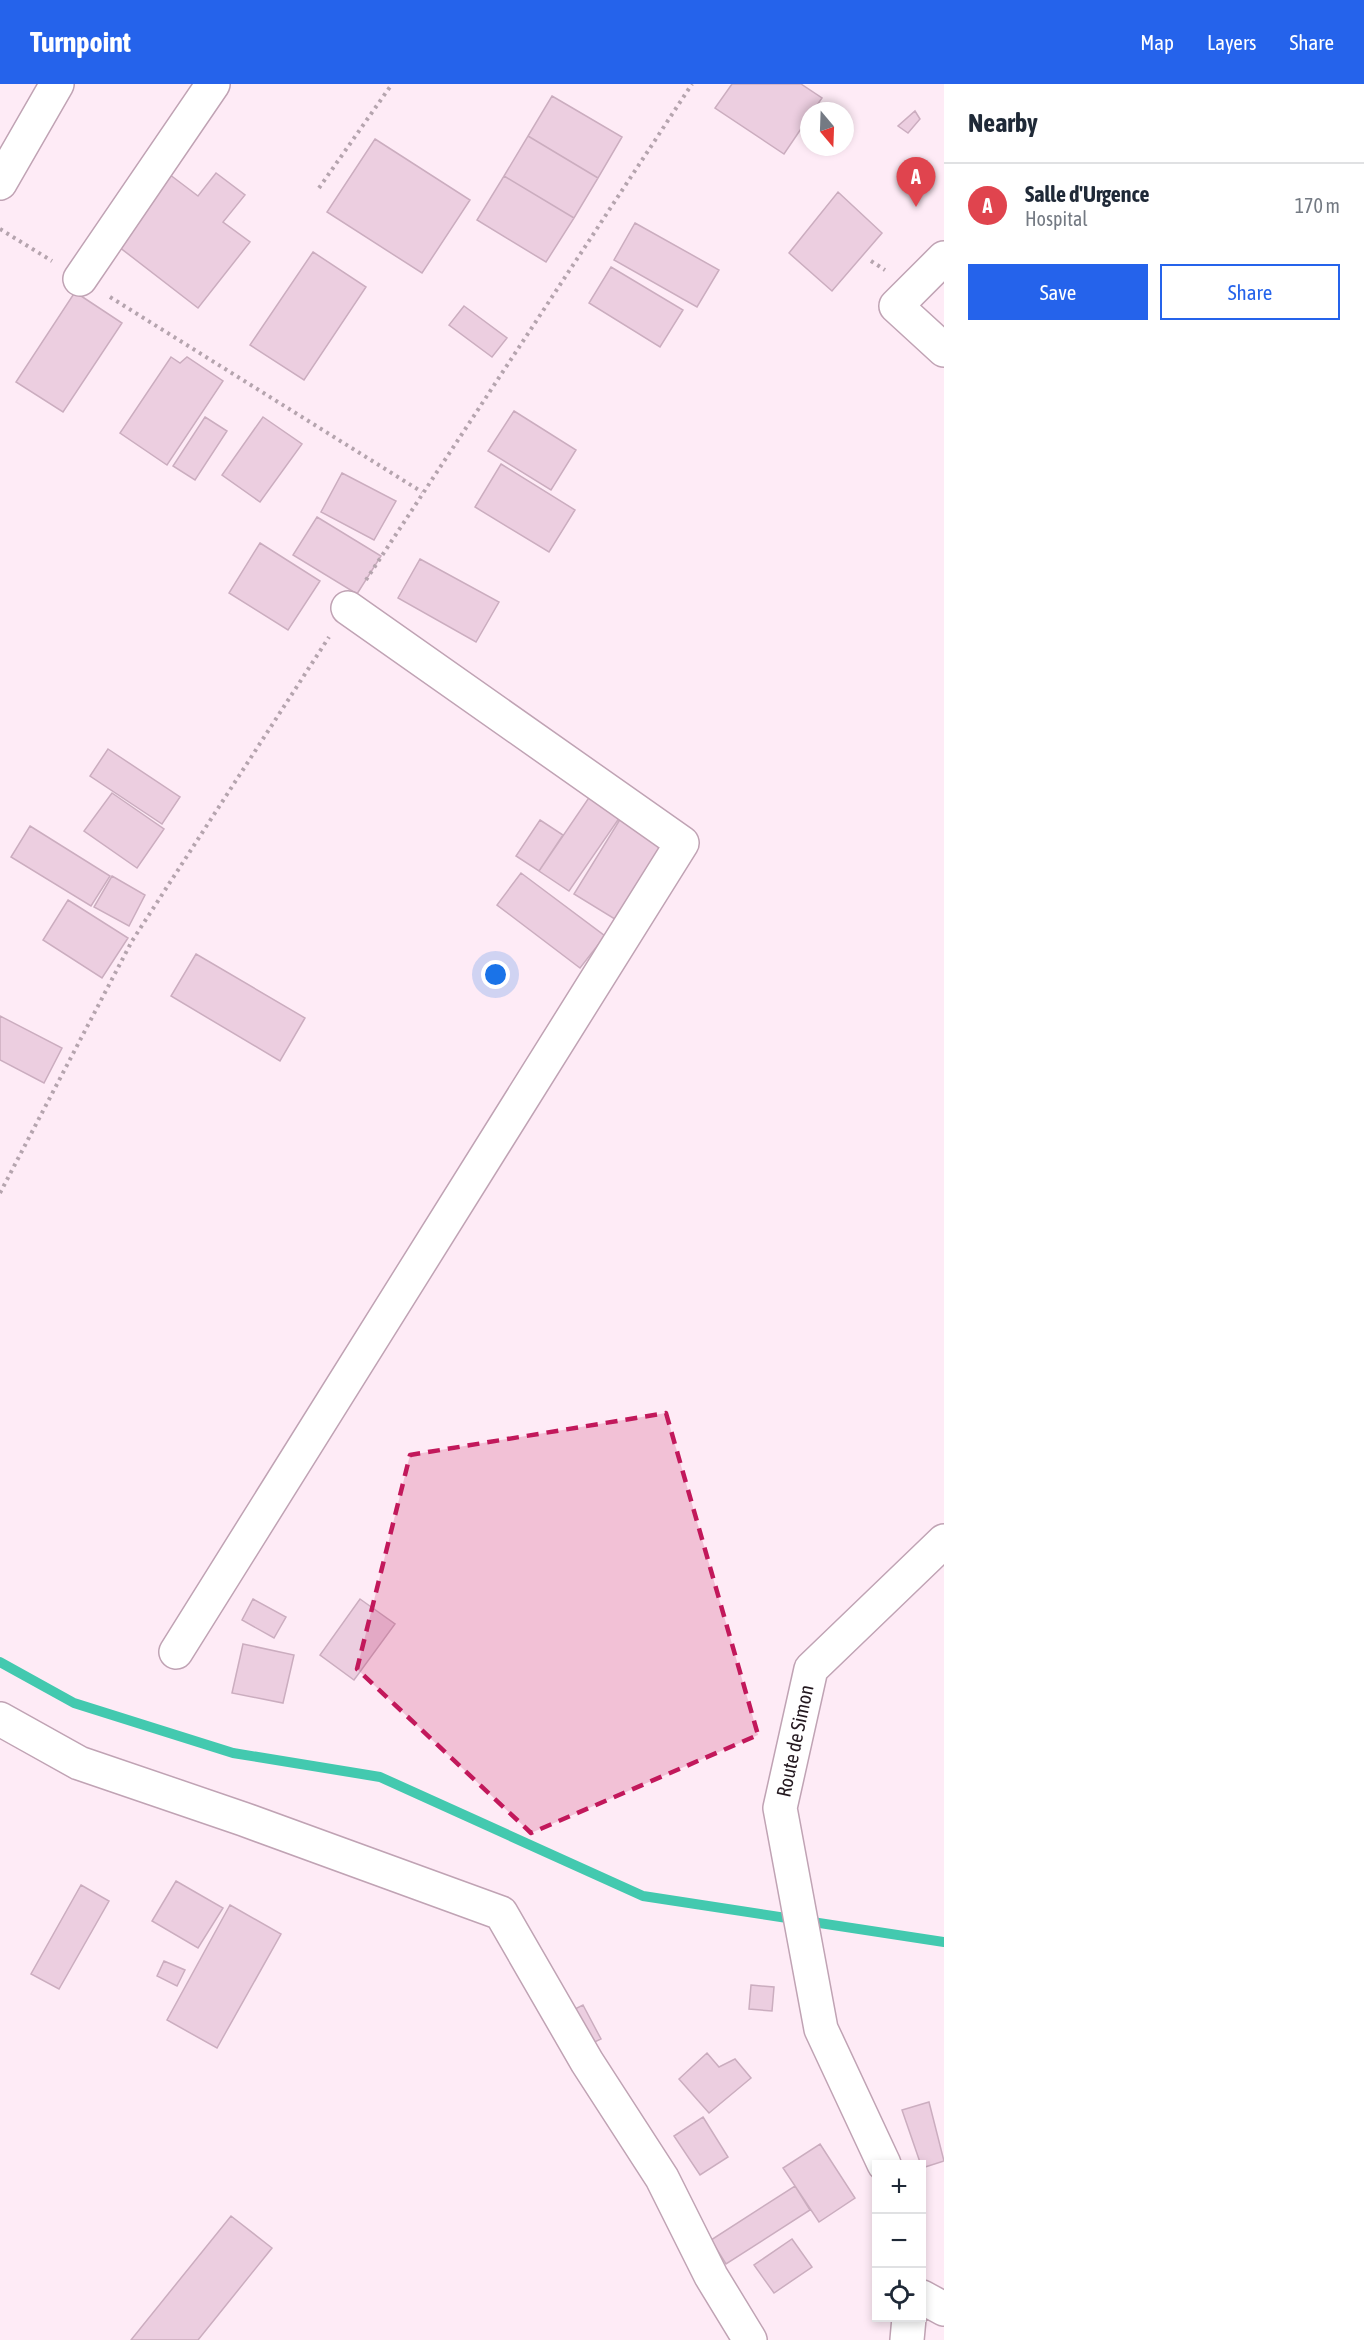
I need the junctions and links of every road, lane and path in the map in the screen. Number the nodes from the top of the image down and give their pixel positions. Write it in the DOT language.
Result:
graph roads {
  1 [pos="57,84"];
  2 [pos="213,84"];
  3 [pos="392,84"];
  4 [pos="0,183"];
  5 [pos="319,188"];
  6 [pos="0,229"];
  7 [pos="944,258"];
  8 [pos="80,279"];
  9 [pos="944,350"];
  10 [pos="422,492"];
  11 [pos="348,608"];
  12 [pos="944,1541"];
  13 [pos="176,1652"];
  14 [pos="0,1719"];
  15 [pos="882,2160"];
  16 [pos="926,2299"];
  17 [pos="944,2308"];
  18 [pos="909,2322"];
  19 [pos="750,2340"];
  20 [pos="907,2340"];
  1 -- 4 [label="street"];
  2 -- 8 [label="street"];
  3 -- 5 [label="path"];
  6 -- 8 [label="path"];
  7 -- 9 [label="street"];
  8 -- 10 [label="path"];
  11 -- 13 [label="street"];
  12 -- 15 [label="street, Route de Simon"];
  14 -- 19 [label="street"];
  16 -- 17 [label="street"];
  18 -- 20 [label="street"];
}
